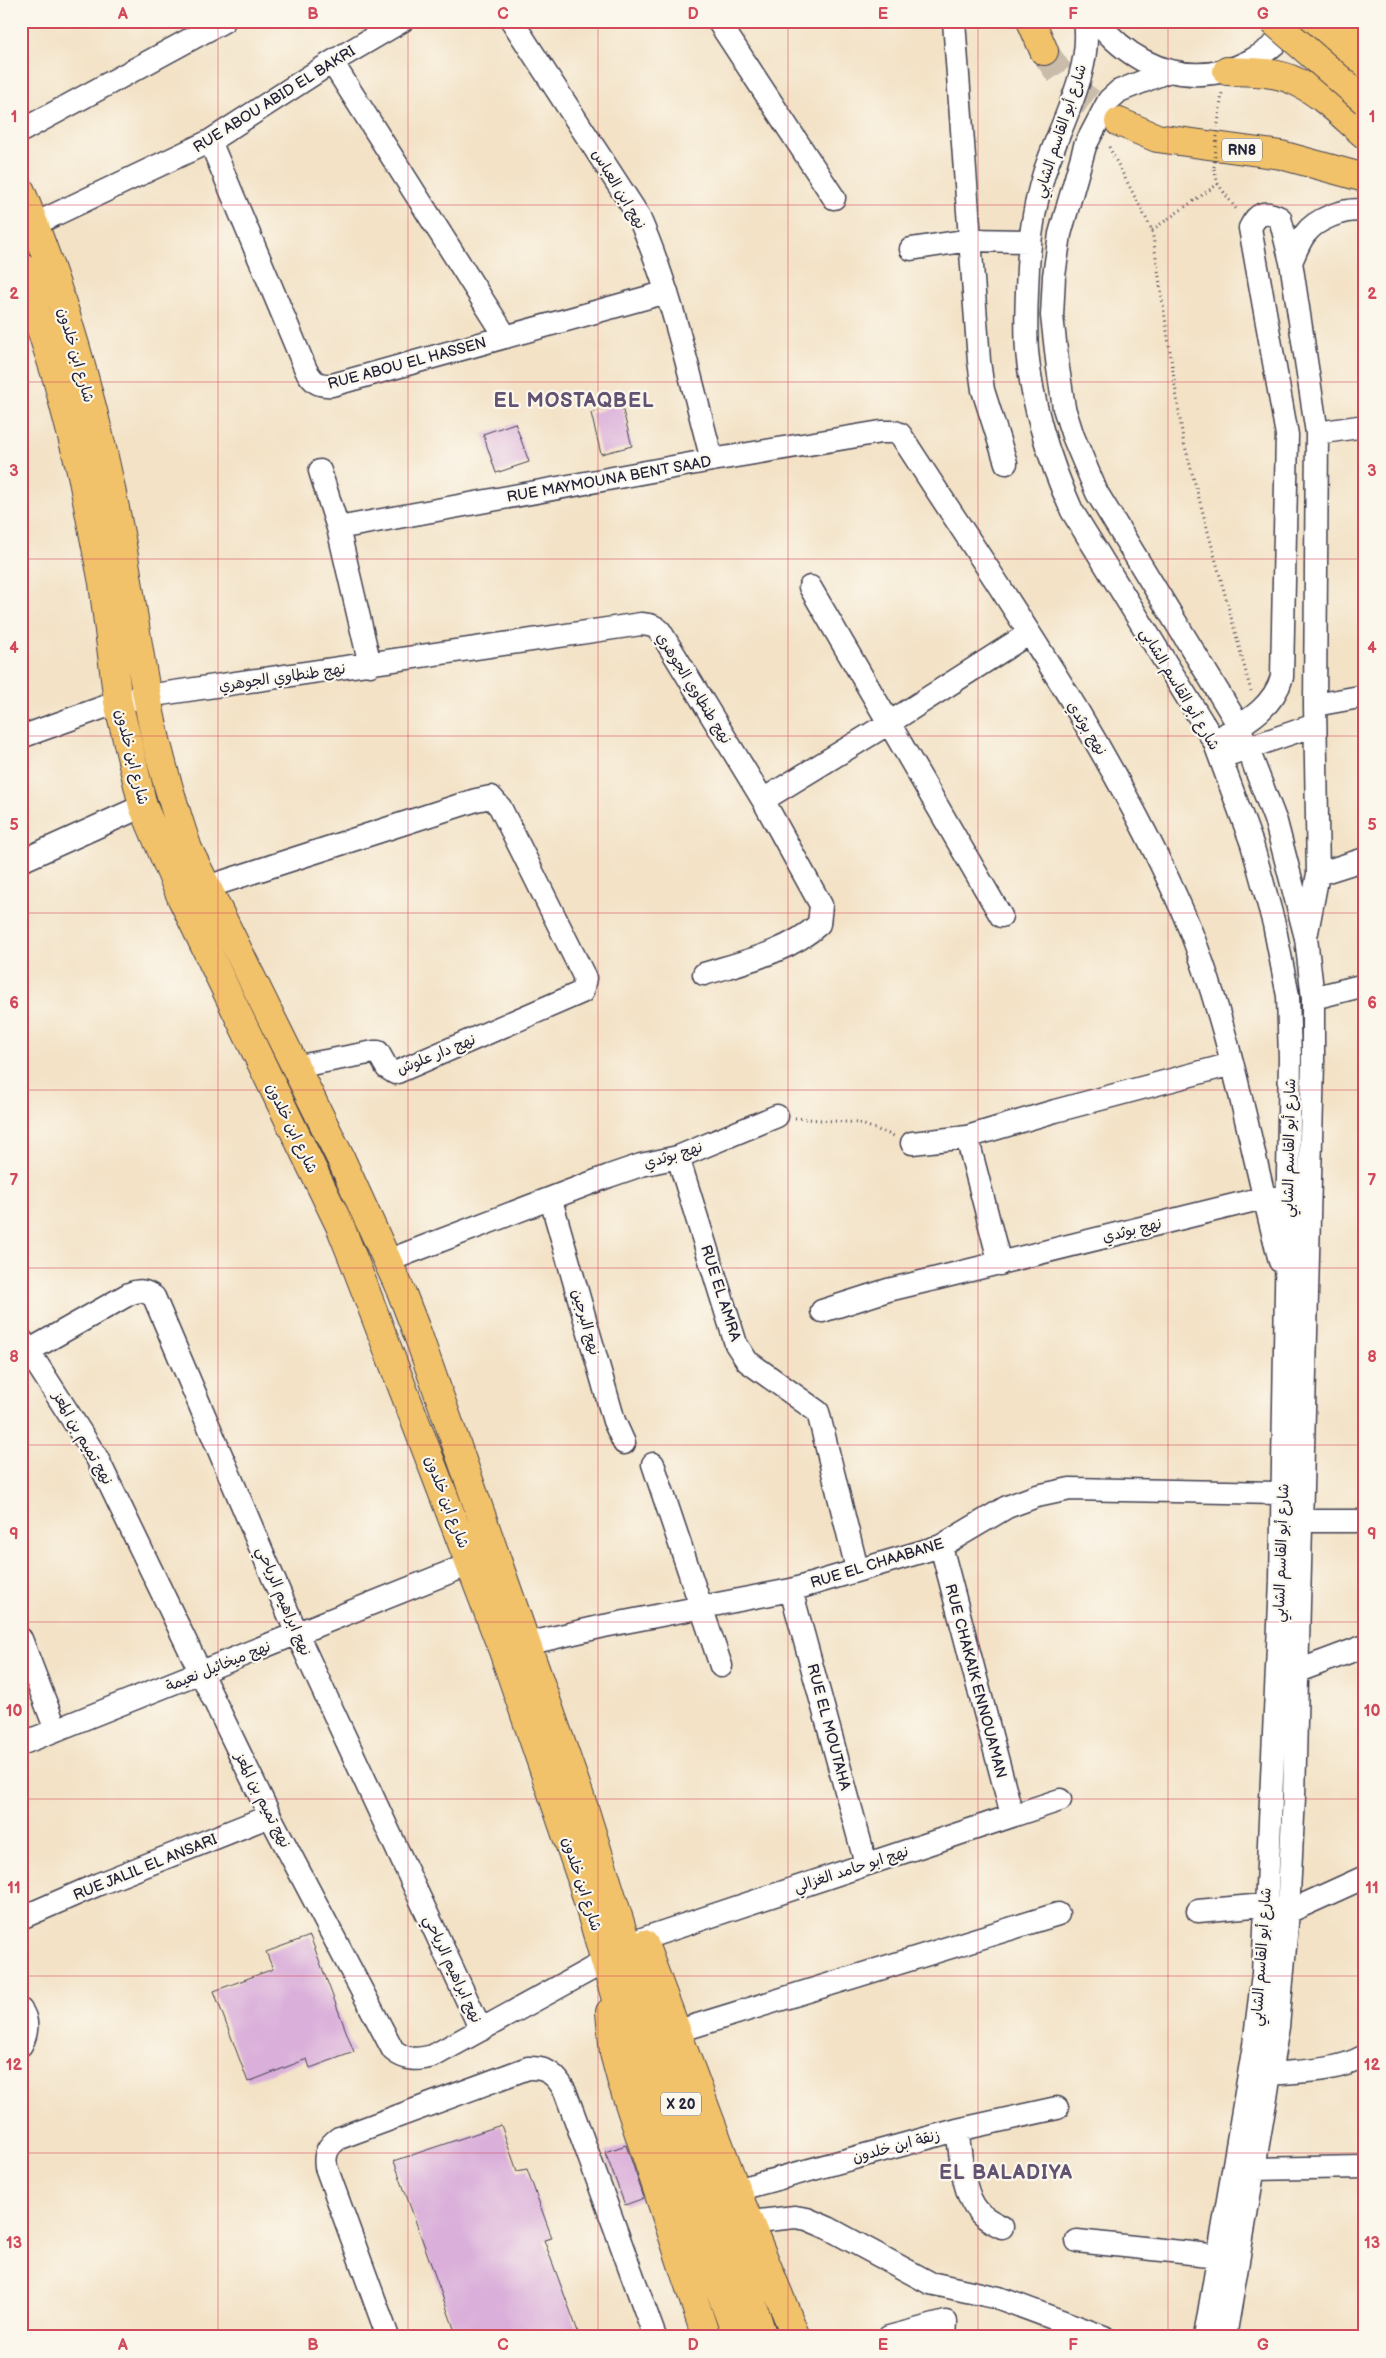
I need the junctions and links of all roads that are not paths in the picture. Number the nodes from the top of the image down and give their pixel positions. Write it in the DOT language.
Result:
graph roads {
  1 [pos="224,21"];
  2 [pos="402,21"];
  3 [pos="512,21"];
  4 [pos="718,21"];
  5 [pos="954,21"];
  6 [pos="1031,21"];
  7 [pos="1085,21"];
  8 [pos="1097,21"];
  9 [pos="1273,21"];
  10 [pos="1297,21"];
  11 [pos="1314,21"];
  12 [pos="1347,21"];
  13 [pos="1365,37"];
  14 [pos="1044,50"];
  15 [pos="332,62"];
  16 [pos="1365,66"];
  17 [pos="1169,71"];
  18 [pos="1224,72"];
  19 [pos="1365,101"];
  20 [pos="1119,122"];
  21 [pos="21,131"];
  22 [pos="1365,135"];
  23 [pos="210,142"];
  24 [pos="1365,178"];
  25 [pos="21,191"];
  26 [pos="834,198"];
  27 [pos="1365,211"];
  28 [pos="35,224"];
  29 [pos="970,240"];
  30 [pos="1030,241"];
  31 [pos="911,248"];
  32 [pos="1291,262"];
  33 [pos="21,267"];
  34 [pos="667,292"];
  35 [pos="506,337"];
  36 [pos="1365,426"];
  37 [pos="881,432"];
  38 [pos="1316,433"];
  39 [pos="712,460"];
  40 [pos="1006,463"];
  41 [pos="320,470"];
  42 [pos="338,528"];
  43 [pos="810,588"];
  44 [pos="1028,634"];
  45 [pos="370,664"];
  46 [pos="147,696"];
  47 [pos="1365,696"];
  48 [pos="118,702"];
  49 [pos="1315,715"];
  50 [pos="889,722"];
  51 [pos="1247,729"];
  52 [pos="21,737"];
  53 [pos="1217,750"];
  54 [pos="763,800"];
  55 [pos="143,806"];
  56 [pos="1365,859"];
  57 [pos="21,861"];
  58 [pos="1318,874"];
  59 [pos="207,887"];
  60 [pos="1001,916"];
  61 [pos="1306,938"];
  62 [pos="704,974"];
  63 [pos="1365,985"];
  64 [pos="1313,998"];
  65 [pos="1232,1064"];
  66 [pos="294,1067"];
  67 [pos="778,1116"];
  68 [pos="967,1137"];
  69 [pos="912,1142"];
  70 [pos="678,1157"];
  71 [pos="1263,1198"];
  72 [pos="1299,1198"];
  73 [pos="551,1200"];
  74 [pos="387,1261"];
  75 [pos="1000,1264"];
  76 [pos="1287,1287"];
  77 [pos="822,1311"];
  78 [pos="25,1344"];
  79 [pos="624,1443"];
  80 [pos="652,1464"];
  81 [pos="1284,1493"];
  82 [pos="1302,1521"];
  83 [pos="1365,1521"];
  84 [pos="941,1546"];
  85 [pos="470,1564"];
  86 [pos="857,1569"];
  87 [pos="791,1590"];
  88 [pos="701,1606"];
  89 [pos="297,1634"];
  90 [pos="21,1640"];
  91 [pos="526,1644"];
  92 [pos="1365,1646"];
  93 [pos="721,1666"];
  94 [pos="200,1673"];
  95 [pos="1287,1673"];
  96 [pos="56,1730"];
  97 [pos="21,1744"];
  98 [pos="1060,1800"];
  99 [pos="1012,1815"];
  100 [pos="270,1816"];
  101 [pos="866,1864"];
  102 [pos="603,1870"];
  103 [pos="1365,1877"];
  104 [pos="1264,1905"];
  105 [pos="1198,1911"];
  106 [pos="1288,1912"];
  107 [pos="1058,1914"];
  108 [pos="21,1918"];
  109 [pos="642,1939"];
  110 [pos="608,1970"];
  111 [pos="21,2010"];
  112 [pos="481,2030"];
  113 [pos="678,2030"];
  114 [pos="21,2045"];
  115 [pos="1365,2056"];
  116 [pos="1270,2074"];
  117 [pos="1058,2108"];
  118 [pos="957,2130"];
  119 [pos="1365,2167"];
  120 [pos="1255,2169"];
  121 [pos="736,2190"];
  122 [pos="749,2222"];
  123 [pos="1002,2227"];
  124 [pos="1077,2241"];
  125 [pos="1230,2254"];
  126 [pos="949,2288"];
  127 [pos="946,2330"];
  128 [pos="388,2337"];
  129 [pos="655,2337"];
  130 [pos="706,2337"];
  131 [pos="737,2337"];
  132 [pos="762,2337"];
  133 [pos="796,2337"];
  134 [pos="889,2337"];
  135 [pos="1104,2337"];
  136 [pos="1205,2337"];
  137 [pos="1225,2337"];
  1 -- 21 [label="street"];
  2 -- 15 [label="street, RUE ABOU ABID EL BAKRI"];
  3 -- 34 [label="street, نهج ابن العباس"];
  4 -- 26 [label="street"];
  5 -- 29 [label="street"];
  6 -- 14 [label="highway"];
  7 -- 30 [label="street, شارع أبو القاسم الشابي"];
  8 -- 17 [label="street"];
  9 -- 19 [label="highway, bridge"];
  10 -- 18 [label="street"];
  11 -- 16 [label="highway"];
  12 -- 13 [label="highway"];
  15 -- 23 [label="street, RUE ABOU ABID EL BAKRI"];
  15 -- 35 [label="street"];
  17 -- 18 [label="street"];
  17 -- 51 [label="street, شارع أبو القاسم الشابي"];
  18 -- 22 [label="highway"];
  20 -- 24 [label="highway, RN8"];
  23 -- 28 [label="street, RUE ABOU ABID EL BAKRI"];
  23 -- 35 [label="street, RUE ABOU EL HASSEN"];
  25 -- 28 [label="highway, شارع ابن خلدون"];
  27 -- 32 [label="street"];
  28 -- 46 [label="highway, شارع ابن خلدون"];
  29 -- 30 [label="street"];
  29 -- 31 [label="street"];
  29 -- 40 [label="street"];
  30 -- 53 [label="street, شارع أبو القاسم الشابي"];
  32 -- 38 [label="street"];
  32 -- 51 [label="street"];
  33 -- 48 [label="highway, شارع ابن خلدون"];
  34 -- 35 [label="street, RUE ABOU EL HASSEN"];
  34 -- 39 [label="street, نهج ابن العباس"];
  36 -- 38 [label="street"];
  37 -- 39 [label="street, RUE MAYMOUNA BENT SAAD"];
  37 -- 44 [label="street, نهج بوثدي"];
  38 -- 49 [label="street"];
  39 -- 42 [label="street, RUE MAYMOUNA BENT SAAD"];
  41 -- 42 [label="street"];
  42 -- 45 [label="street"];
  43 -- 50 [label="street"];
  44 -- 50 [label="street"];
  44 -- 65 [label="street, نهج بوثدي"];
  45 -- 46 [label="street, نهج طنطاوي الجوهري"];
  45 -- 54 [label="street, نهج طنطاوي الجوهري"];
  46 -- 48 [label="street, نهج طنطاوي الجوهري"];
  46 -- 59 [label="highway, شارع ابن خلدون"];
  47 -- 49 [label="street"];
  48 -- 52 [label="street, نهج طنطاوي الجوهري"];
  48 -- 55 [label="highway, شارع ابن خلدون"];
  49 -- 51 [label="street"];
  49 -- 58 [label="street"];
  50 -- 54 [label="street"];
  50 -- 60 [label="street"];
  51 -- 53 [label="street"];
  51 -- 61 [label="street, شارع أبو القاسم الشابي"];
  53 -- 72 [label="street, شارع أبو القاسم الشابي"];
  54 -- 62 [label="street"];
  55 -- 57 [label="street"];
  55 -- 85 [label="highway, شارع ابن خلدون"];
  56 -- 58 [label="street"];
  58 -- 61 [label="street"];
  59 -- 66 [label="highway, شارع ابن خلدون"];
  59 -- 66 [label="street, نهج دار علوش"];
  61 -- 64 [label="street, شارع أبو القاسم الشابي"];
  63 -- 64 [label="street"];
  64 -- 72 [label="street, شارع أبو القاسم الشابي"];
  65 -- 68 [label="street"];
  65 -- 71 [label="street, نهج بوثدي"];
  66 -- 74 [label="highway, شارع ابن خلدون"];
  67 -- 70 [label="street, نهج بوثدي"];
  68 -- 69 [label="street"];
  68 -- 75 [label="street"];
  70 -- 73 [label="street, نهج بوثدي"];
  70 -- 86 [label="street, RUE EL AMRA"];
  71 -- 72 [label="street, نهج بوثدي"];
  71 -- 75 [label="street, نهج بوثدي"];
  71 -- 76 [label="street, نهج بوثدي"];
  72 -- 76 [label="street, شارع أبو القاسم الشابي"];
  72 -- 82 [label="street, شارع أبو القاسم الشابي"];
  73 -- 74 [label="street, نهج بوثدي"];
  73 -- 79 [label="street, نهج البرجين"];
  74 -- 91 [label="highway, شارع ابن خلدون"];
  75 -- 77 [label="street, نهج بوثدي"];
  76 -- 81 [label="street, شارع أبو القاسم الشابي"];
  78 -- 89 [label="street, نهج ابراهيم الرياحي"];
  78 -- 94 [label="street, نهج تميم بن المعز"];
  80 -- 88 [label="street"];
  81 -- 84 [label="street, RUE EL CHAABANE"];
  81 -- 95 [label="street, شارع أبو القاسم الشابي"];
  82 -- 83 [label="street"];
  82 -- 95 [label="street, شارع أبو القاسم الشابي"];
  84 -- 86 [label="street, RUE EL CHAABANE"];
  84 -- 99 [label="street, RUE CHAKAIK ENNOUAMAN"];
  85 -- 89 [label="street, نهج ميخائيل نعيمة"];
  85 -- 110 [label="highway, شارع ابن خلدون"];
  86 -- 87 [label="street, RUE EL CHAABANE"];
  87 -- 88 [label="street, RUE EL CHAABANE"];
  87 -- 101 [label="street, RUE EL MOUTAHA"];
  88 -- 91 [label="street, RUE EL CHAABANE"];
  88 -- 93 [label="street"];
  89 -- 94 [label="street, نهج ميخائيل نعيمة"];
  89 -- 112 [label="street, نهج ابراهيم الرياحي"];
  90 -- 96 [label="street"];
  91 -- 102 [label="highway, شارع ابن خلدون"];
  92 -- 95 [label="street"];
  94 -- 96 [label="street, نهج ميخائيل نعيمة"];
  94 -- 100 [label="street, نهج تميم بن المعز"];
  95 -- 104 [label="street, شارع أبو القاسم الشابي"];
  95 -- 106 [label="street, شارع أبو القاسم الشابي"];
  96 -- 97 [label="street, نهج ميخائيل نعيمة"];
  98 -- 99 [label="street, نهج ابو حامد الغزالي"];
  99 -- 101 [label="street, نهج ابو حامد الغزالي"];
  100 -- 108 [label="street, RUE JALIL EL ANSARI"];
  100 -- 112 [label="street, نهج تميم بن المعز"];
  101 -- 109 [label="street, نهج ابو حامد الغزالي"];
  102 -- 109 [label="highway"];
  102 -- 132 [label="highway, X 20"];
  103 -- 106 [label="street"];
  104 -- 105 [label="street"];
  104 -- 106 [label="street"];
  104 -- 125 [label="street, شارع أبو القاسم الشابي"];
  106 -- 116 [label="street, شارع أبو القاسم الشابي"];
  107 -- 113 [label="street"];
  109 -- 113 [label="highway"];
  110 -- 112 [label="street, نهج تميم بن المعز"];
  110 -- 130 [label="highway"];
  110 -- 131 [label="highway, X 20"];
  111 -- 114 [label="street"];
  113 -- 121 [label="highway"];
  115 -- 116 [label="street"];
  116 -- 120 [label="street, شارع أبو القاسم الشابي"];
  117 -- 118 [label="street, زنقة ابن خلدون"];
  118 -- 121 [label="street, زنقة ابن خلدون"];
  118 -- 123 [label="street"];
  119 -- 120 [label="street"];
  120 -- 125 [label="street, شارع أبو القاسم الشابي"];
  121 -- 122 [label="highway"];
  122 -- 126 [label="street"];
  122 -- 133 [label="highway"];
  124 -- 125 [label="street"];
  125 -- 136 [label="street, شارع أبو القاسم الشابي"];
  125 -- 137 [label="street, شارع أبو القاسم الشابي"];
  126 -- 127 [label="street"];
  126 -- 135 [label="street"];
  127 -- 134 [label="street"];
  128 -- 129 [label="street"];
}
